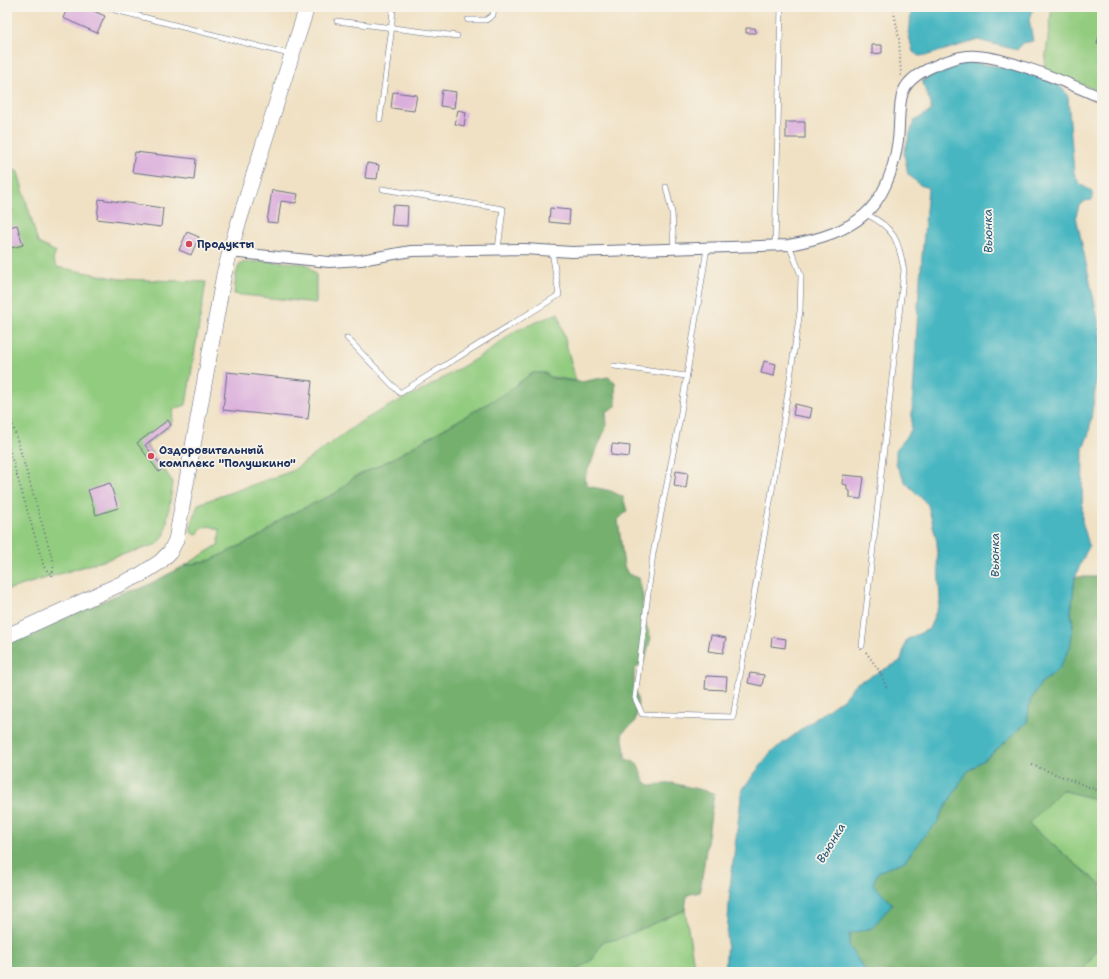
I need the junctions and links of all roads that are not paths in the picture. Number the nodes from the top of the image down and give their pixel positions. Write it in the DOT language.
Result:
graph roads {
  1 [pos="109,7"];
  2 [pos="307,7"];
  3 [pos="393,7"];
  4 [pos="494,7"];
  5 [pos="781,7"];
  6 [pos="468,20"];
  7 [pos="336,21"];
  8 [pos="392,27"];
  9 [pos="457,36"];
  10 [pos="292,55"];
  11 [pos="1102,98"];
  12 [pos="380,119"];
  13 [pos="666,187"];
  14 [pos="383,189"];
  15 [pos="866,214"];
  16 [pos="789,245"];
  17 [pos="776,246"];
  18 [pos="707,248"];
  19 [pos="498,249"];
  20 [pos="674,249"];
  21 [pos="552,251"];
  22 [pos="230,252"];
  23 [pos="347,338"];
  24 [pos="614,366"];
  25 [pos="686,376"];
  26 [pos="7,636"];
  27 [pos="862,646"];
  1 -- 10 [label="lane"];
  2 -- 10 [label="main road"];
  3 -- 8 [label="lane"];
  4 -- 6 [label="lane"];
  5 -- 17 [label="lane"];
  7 -- 8 [label="lane"];
  8 -- 9 [label="lane"];
  8 -- 12 [label="lane"];
  10 -- 22 [label="main road"];
  11 -- 15 [label="street"];
  13 -- 20 [label="lane"];
  14 -- 19 [label="lane"];
  15 -- 16 [label="street"];
  15 -- 27 [label="lane"];
  16 -- 17 [label="street"];
  16 -- 25 [label="lane"];
  17 -- 18 [label="street"];
  18 -- 20 [label="street"];
  18 -- 25 [label="lane"];
  19 -- 21 [label="street"];
  19 -- 22 [label="street"];
  20 -- 21 [label="street"];
  21 -- 23 [label="lane"];
  22 -- 26 [label="main road"];
  24 -- 25 [label="lane"];
}
